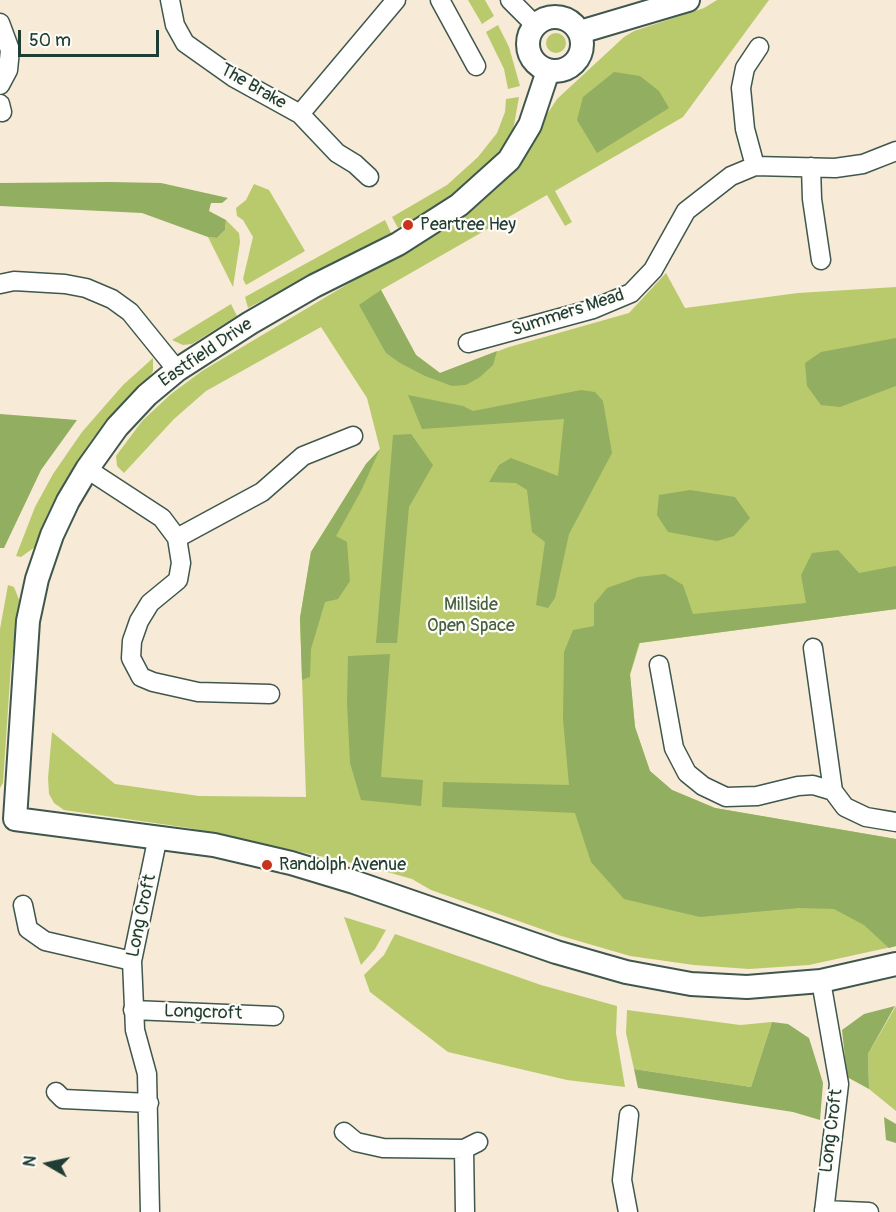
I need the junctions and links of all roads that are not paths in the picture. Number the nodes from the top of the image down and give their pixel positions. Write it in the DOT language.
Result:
graph roads {
  1 [pos="170,0"];
  2 [pos="396,0"];
  3 [pos="440,0"];
  4 [pos="510,0"];
  5 [pos="688,0"];
  6 [pos="0,23"];
  7 [pos="535,25"];
  8 [pos="580,32"];
  9 [pos="759,47"];
  10 [pos="476,66"];
  11 [pos="548,71"];
  12 [pos="0,85"];
  13 [pos="300,114"];
  14 [pos="896,151"];
  15 [pos="755,166"];
  16 [pos="811,167"];
  17 [pos="369,177"];
  18 [pos="821,260"];
  19 [pos="0,284"];
  20 [pos="468,343"];
  21 [pos="177,370"];
  22 [pos="353,436"];
  23 [pos="87,469"];
  24 [pos="177,538"];
  25 [pos="813,648"];
  26 [pos="658,665"];
  27 [pos="270,694"];
  28 [pos="833,791"];
  29 [pos="7,819"];
  30 [pos="896,822"];
  31 [pos="158,836"];
  32 [pos="23,905"];
  33 [pos="132,961"];
  34 [pos="896,964"];
  35 [pos="821,981"];
  36 [pos="133,1010"];
  37 [pos="274,1016"];
  38 [pos="56,1092"];
  39 [pos="149,1103"];
  40 [pos="629,1115"];
  41 [pos="344,1132"];
  42 [pos="824,1211"];
  43 [pos="150,1212"];
  44 [pos="465,1212"];
  45 [pos="628,1212"];
  46 [pos="869,1212"];
  1 -- 13 [label="street, The Brake"];
  2 -- 13 [label="street, The Brake"];
  3 -- 10 [label="street"];
  4 -- 7 [label="street"];
  5 -- 8 [label="street"];
  6 -- 12 [label="street"];
  7 -- 8 [label="street"];
  7 -- 11 [label="street"];
  8 -- 11 [label="street"];
  9 -- 15 [label="street"];
  11 -- 21 [label="street, Eastfield Drive"];
  13 -- 17 [label="street, The Brake"];
  14 -- 16 [label="street, Summers Mead"];
  15 -- 16 [label="street, Summers Mead"];
  15 -- 20 [label="street, Summers Mead"];
  16 -- 18 [label="street"];
  19 -- 21 [label="street"];
  21 -- 23 [label="street, Eastfield Drive"];
  22 -- 24 [label="street"];
  23 -- 24 [label="street"];
  23 -- 29 [label="street, Eastfield Drive"];
  24 -- 27 [label="street"];
  25 -- 28 [label="street"];
  26 -- 28 [label="street"];
  28 -- 30 [label="street"];
  29 -- 31 [label="street"];
  31 -- 33 [label="street, Long Croft"];
  31 -- 35 [label="street"];
  32 -- 33 [label="street"];
  33 -- 36 [label="street, Long Croft"];
  34 -- 35 [label="street"];
  35 -- 42 [label="street, Long Croft"];
  36 -- 37 [label="street, Longcroft"];
  36 -- 39 [label="street, Long Croft"];
  38 -- 39 [label="street"];
  39 -- 43 [label="street, Long Croft"];
  40 -- 45 [label="street"];
  41 -- 44 [label="street"];
  42 -- 46 [label="street, Long Croft"];
}
